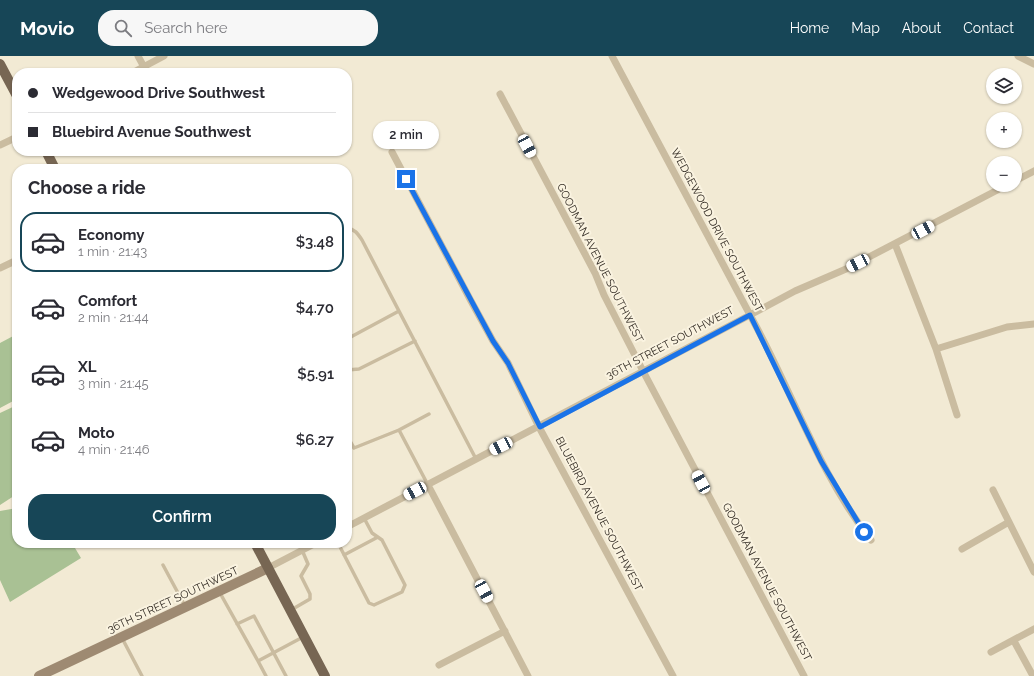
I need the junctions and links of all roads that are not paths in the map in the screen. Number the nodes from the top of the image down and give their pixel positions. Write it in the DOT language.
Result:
graph roads {
  1 [pos="138,56"];
  2 [pos="164,56"];
  3 [pos="612,56"];
  4 [pos="1018,56"];
  5 [pos="0,64"];
  6 [pos="1034,64"];
  7 [pos="144,66"];
  8 [pos="141,68"];
  9 [pos="12,87"];
  10 [pos="500,94"];
  11 [pos="12,139"];
  12 [pos="0,145"];
  13 [pos="392,152"];
  14 [pos="1034,171"];
  15 [pos="1022,177"];
  16 [pos="994,192"];
  17 [pos="352,229"];
  18 [pos="895,244"];
  19 [pos="12,262"];
  20 [pos="0,268"];
  21 [pos="399,311"];
  22 [pos="750,315"];
  23 [pos="1034,324"];
  24 [pos="352,335"];
  25 [pos="415,341"];
  26 [pos="936,349"];
  27 [pos="352,370"];
  28 [pos="643,371"];
  29 [pos="429,414"];
  30 [pos="957,415"];
  31 [pos="540,427"];
  32 [pos="399,430"];
  33 [pos="352,445"];
  34 [pos="476,459"];
  35 [pos="428,484"];
  36 [pos="993,490"];
  37 [pos="364,518"];
  38 [pos="1009,522"];
  39 [pos="352,524"];
  40 [pos="378,537"];
  41 [pos="871,540"];
  42 [pos="258,548"];
  43 [pos="306,548"];
  44 [pos="340,548"];
  45 [pos="962,549"];
  46 [pos="302,550"];
  47 [pos="344,555"];
  48 [pos="163,565"];
  49 [pos="268,568"];
  50 [pos="1034,571"];
  51 [pos="219,591"];
  52 [pos="185,607"];
  53 [pos="290,610"];
  54 [pos="237,624"];
  55 [pos="1034,629"];
  56 [pos="505,631"];
  57 [pos="121,637"];
  58 [pos="304,637"];
  59 [pos="1014,641"];
  60 [pos="991,652"];
  61 [pos="273,653"];
  62 [pos="258,661"];
  63 [pos="439,665"];
  64 [pos="1031,666"];
  65 [pos="39,676"];
  66 [pos="142,676"];
  67 [pos="266,676"];
  68 [pos="286,676"];
  69 [pos="325,676"];
  70 [pos="528,676"];
  71 [pos="673,676"];
  72 [pos="804,676"];
  73 [pos="1033,676"];
  1 -- 7 [label="street"];
  2 -- 7 [label="street"];
  3 -- 22 [label="street, WEDGEWOOD DRIVE SOUTHWEST"];
  4 -- 6 [label="street"];
  5 -- 9 [label="main road"];
  7 -- 8 [label="street"];
  10 -- 28 [label="street, GOODMAN AVENUE SOUTHWEST"];
  11 -- 12 [label="street"];
  13 -- 31 [label="street, BLUEBIRD AVENUE SOUTHWEST"];
  14 -- 15 [label="street"];
  16 -- 18 [label="street, 36TH STREET SOUTHWEST"];
  17 -- 21 [label="lane"];
  18 -- 22 [label="street, 36TH STREET SOUTHWEST"];
  18 -- 26 [label="street"];
  19 -- 20 [label="street"];
  21 -- 24 [label="lane"];
  21 -- 25 [label="lane"];
  22 -- 28 [label="street, 36TH STREET SOUTHWEST"];
  22 -- 41 [label="street, WEDGEWOOD DRIVE SOUTHWEST"];
  23 -- 26 [label="street"];
  25 -- 27 [label="lane"];
  25 -- 34 [label="lane"];
  26 -- 30 [label="street"];
  28 -- 31 [label="street, 36TH STREET SOUTHWEST"];
  28 -- 72 [label="street, GOODMAN AVENUE SOUTHWEST"];
  29 -- 32 [label="lane"];
  31 -- 34 [label="street, 36TH STREET SOUTHWEST"];
  31 -- 71 [label="street, BLUEBIRD AVENUE SOUTHWEST"];
  32 -- 33 [label="lane"];
  32 -- 35 [label="lane"];
  34 -- 35 [label="street, 36TH STREET SOUTHWEST"];
  35 -- 37 [label="street, 36TH STREET SOUTHWEST"];
  35 -- 56 [label="street"];
  36 -- 38 [label="street"];
  37 -- 39 [label="street, 36TH STREET SOUTHWEST"];
  37 -- 40 [label="lane"];
  38 -- 45 [label="street"];
  38 -- 50 [label="street"];
  40 -- 47 [label="lane"];
  40 -- 47 [label="lane"];
  42 -- 49 [label="main road"];
  43 -- 46 [label="street, 36TH STREET SOUTHWEST"];
  44 -- 47 [label="lane"];
  46 -- 49 [label="street, 36TH STREET SOUTHWEST"];
  46 -- 53 [label="lane"];
  48 -- 52 [label="lane"];
  49 -- 51 [label="street, 36TH STREET SOUTHWEST"];
  49 -- 53 [label="main road"];
  51 -- 52 [label="street, 36TH STREET SOUTHWEST"];
  51 -- 54 [label="lane"];
  52 -- 57 [label="street, 36TH STREET SOUTHWEST"];
  53 -- 58 [label="main road"];
  54 -- 61 [label="lane"];
  54 -- 62 [label="lane"];
  55 -- 59 [label="street"];
  56 -- 63 [label="street"];
  56 -- 70 [label="street"];
  57 -- 65 [label="street, 36TH STREET SOUTHWEST"];
  57 -- 66 [label="lane"];
  58 -- 61 [label="lane"];
  58 -- 69 [label="main road"];
  59 -- 60 [label="street"];
  59 -- 64 [label="street"];
  61 -- 62 [label="lane"];
  61 -- 68 [label="lane"];
  62 -- 67 [label="lane"];
  64 -- 73 [label="street"];
}
